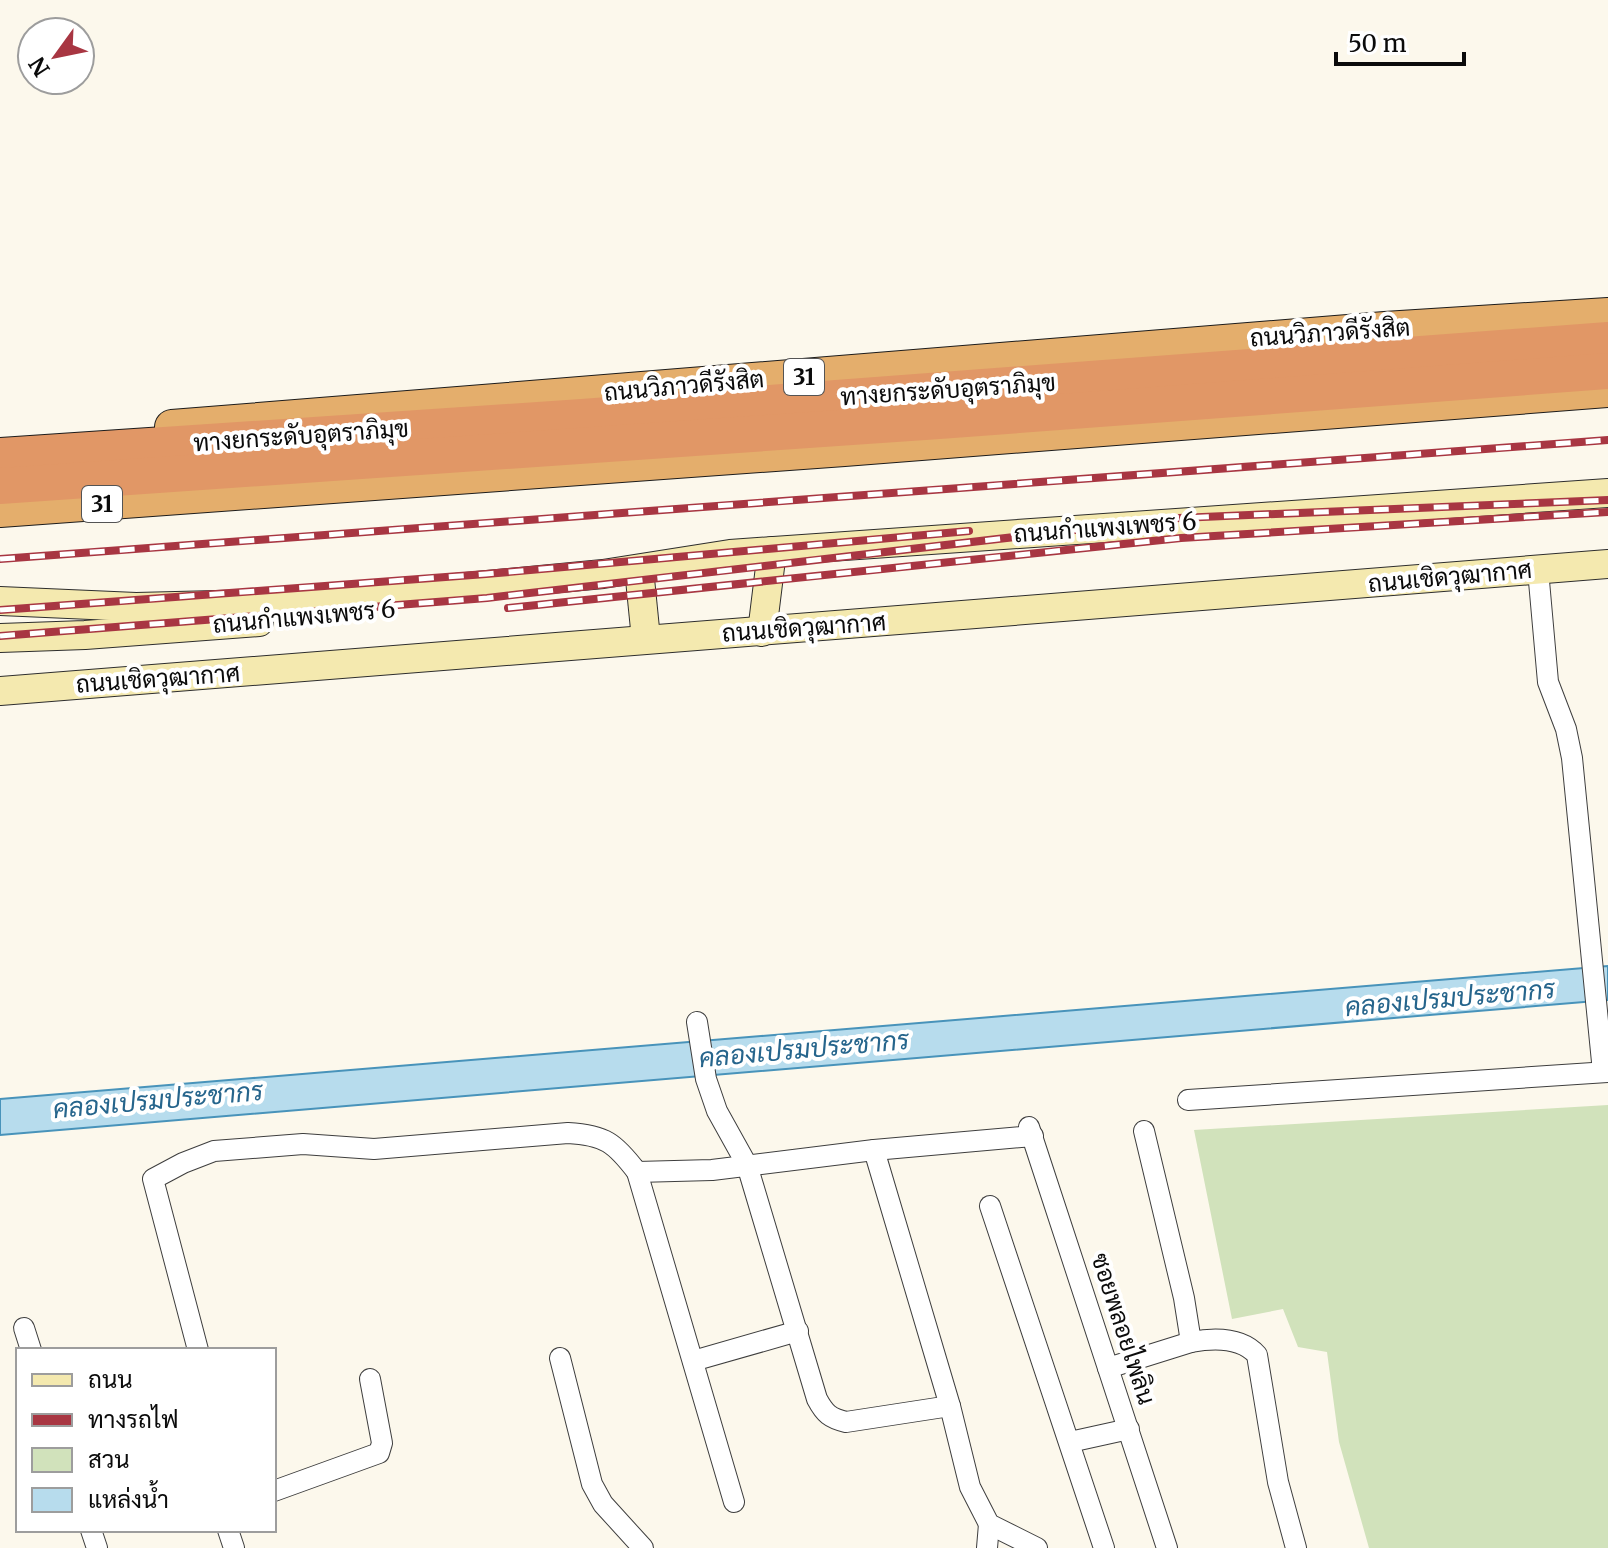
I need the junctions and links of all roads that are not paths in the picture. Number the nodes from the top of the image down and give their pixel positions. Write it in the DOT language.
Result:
graph roads {
  1 [pos="1608,315"];
  2 [pos="1608,340"];
  3 [pos="1608,371"];
  4 [pos="1608,390"];
  5 [pos="0,440"];
  6 [pos="0,456"];
  7 [pos="0,486"];
  8 [pos="1608,493"];
  9 [pos="0,510"];
  10 [pos="772,551"];
  11 [pos="1608,564"];
  12 [pos="639,569"];
  13 [pos="1538,570"];
  14 [pos="603,574"];
  15 [pos="0,601"];
  16 [pos="762,632"];
  17 [pos="0,638"];
  18 [pos="646,639"];
  19 [pos="0,691"];
  20 [pos="698,1030"];
  21 [pos="1606,1072"];
  22 [pos="1188,1100"];
  23 [pos="1144,1131"];
  24 [pos="874,1150"];
  25 [pos="747,1165"];
  26 [pos="637,1172"];
  27 [pos="990,1206"];
  28 [pos="24,1328"];
  29 [pos="798,1331"];
  30 [pos="1191,1342"];
  31 [pos="30,1348"];
  32 [pos="197,1348"];
  33 [pos="560,1358"];
  34 [pos="693,1361"];
  35 [pos="1108,1368"];
  36 [pos="370,1379"];
  37 [pos="950,1406"];
  38 [pos="1129,1429"];
  39 [pos="1070,1442"];
  40 [pos="276,1490"];
  41 [pos="734,1502"];
  42 [pos="989,1524"];
  43 [pos="643,1548"];
  44 [pos="987,1548"];
  45 [pos="1037,1548"];
  46 [pos="1104,1548"];
  47 [pos="1167,1548"];
  48 [pos="1296,1548"];
  1 -- 5 [label="highway, ถนนวิภาวดีรังสิต / 31"];
  2 -- 6 [label="highway, ทางยกระดับอุตราภิมุข / 31"];
  3 -- 7 [label="highway, ทางยกระดับอุตราภิมุข / 31"];
  4 -- 9 [label="highway, 31"];
  8 -- 10 [label="main road, ถนนกำแพงเพชร 6"];
  10 -- 12 [label="main road, ถนนกำแพงเพชร 6"];
  10 -- 16 [label="main road"];
  11 -- 13 [label="main road, ถนนเชิดวุฒากาศ"];
  12 -- 14 [label="main road, ถนนกำแพงเพชร 6"];
  12 -- 18 [label="main road"];
  13 -- 16 [label="main road, ถนนเชิดวุฒากาศ"];
  13 -- 21 [label="street"];
  14 -- 15 [label="main road, ถนนกำแพงเพชร 6"];
  14 -- 17 [label="main road, ถนนกำแพงเพชร 6"];
  16 -- 18 [label="main road, ถนนเชิดวุฒากาศ"];
  18 -- 19 [label="main road, ถนนเชิดวุฒากาศ"];
  20 -- 25 [label="street"];
  21 -- 22 [label="street"];
  23 -- 30 [label="street"];
  24 -- 25 [label="street"];
  24 -- 35 [label="street, ซอยพลอยไพลิน"];
  24 -- 37 [label="street"];
  25 -- 26 [label="street"];
  25 -- 29 [label="street"];
  26 -- 32 [label="street"];
  26 -- 34 [label="street"];
  27 -- 39 [label="street"];
  28 -- 31 [label="street"];
  29 -- 34 [label="street"];
  29 -- 37 [label="street"];
  30 -- 35 [label="street"];
  30 -- 48 [label="street"];
  33 -- 43 [label="street"];
  34 -- 41 [label="street"];
  35 -- 38 [label="street, ซอยพลอยไพลิน"];
  36 -- 40 [label="street"];
  37 -- 42 [label="street"];
  38 -- 39 [label="street"];
  38 -- 47 [label="street, ซอยพลอยไพลิน"];
  39 -- 46 [label="street"];
  42 -- 44 [label="street"];
  42 -- 45 [label="street"];
}
